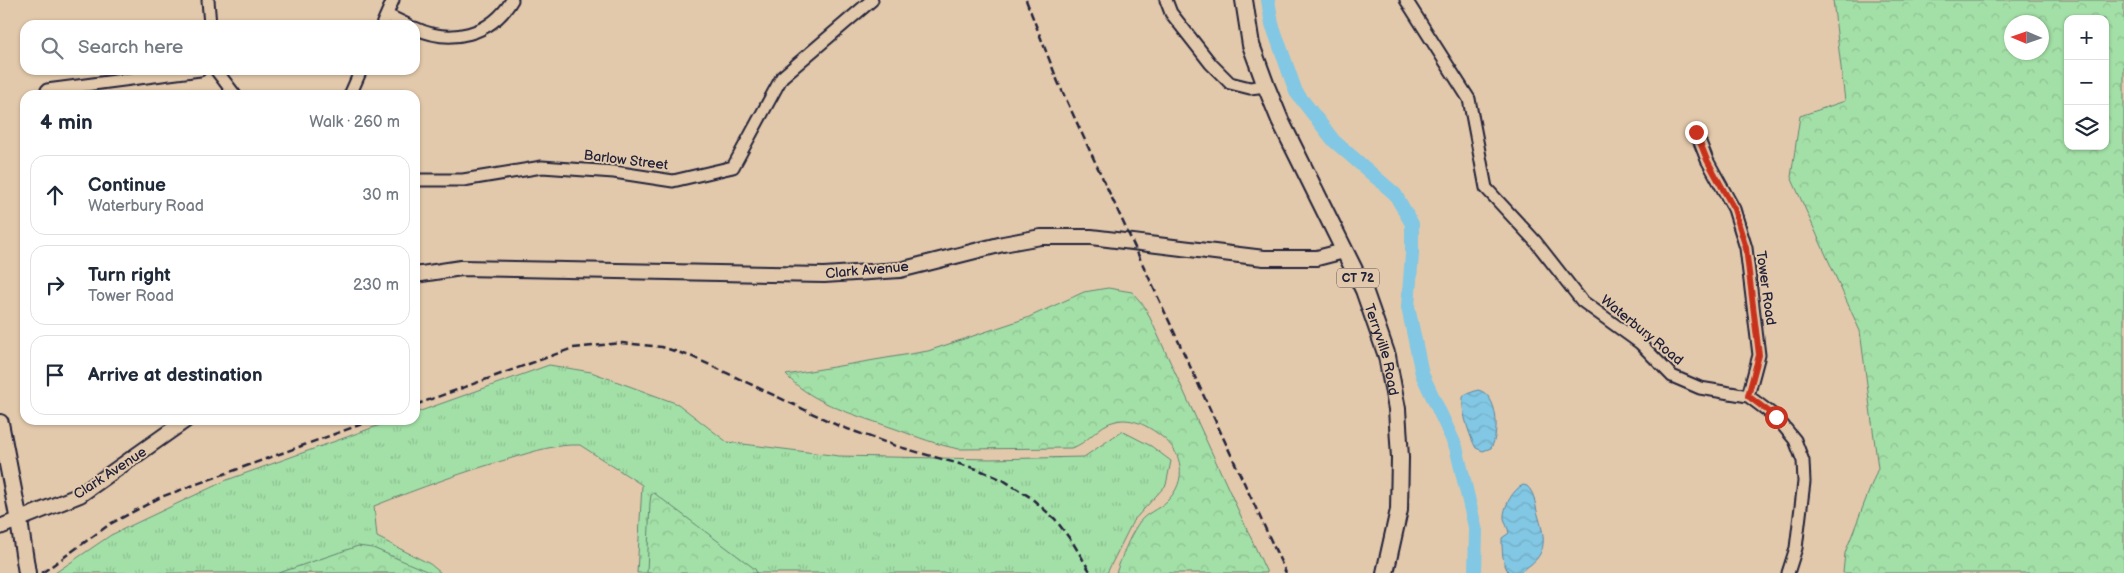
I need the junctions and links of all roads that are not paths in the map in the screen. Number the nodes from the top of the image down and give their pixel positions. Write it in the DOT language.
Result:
graph roads {
  1 [pos="208,0"];
  2 [pos="393,0"];
  3 [pos="512,0"];
  4 [pos="872,0"];
  5 [pos="1166,0"];
  6 [pos="1244,0"];
  7 [pos="1406,0"];
  8 [pos="210,20"];
  9 [pos="384,20"];
  10 [pos="420,30"];
  11 [pos="162,75"];
  12 [pos="220,75"];
  13 [pos="359,75"];
  14 [pos="1266,86"];
  15 [pos="47,90"];
  16 [pos="231,90"];
  17 [pos="352,90"];
  18 [pos="1696,132"];
  19 [pos="420,180"];
  20 [pos="1344,251"];
  21 [pos="420,274"];
  22 [pos="1748,396"];
  23 [pos="0,423"];
  24 [pos="179,425"];
  25 [pos="19,521"];
  26 [pos="0,527"];
  27 [pos="27,573"];
  28 [pos="1385,573"];
  29 [pos="1788,573"];
  1 -- 8 [label="street"];
  2 -- 9 [label="street"];
  3 -- 10 [label="street"];
  4 -- 19 [label="street, Barlow Street"];
  5 -- 14 [label="street"];
  6 -- 14 [label="highway, Terryville Road / CT 72"];
  7 -- 22 [label="street, Waterbury Road"];
  11 -- 15 [label="street"];
  12 -- 16 [label="street"];
  13 -- 17 [label="street"];
  14 -- 20 [label="highway, Terryville Road / CT 72"];
  18 -- 22 [label="street, Tower Road"];
  20 -- 21 [label="main road, Clark Avenue"];
  20 -- 28 [label="highway, Terryville Road / CT 72"];
  22 -- 29 [label="street, Waterbury Road"];
  23 -- 25 [label="highway"];
  24 -- 25 [label="main road, Clark Avenue"];
  25 -- 26 [label="main road, Clark Avenue"];
  25 -- 27 [label="highway"];
}
